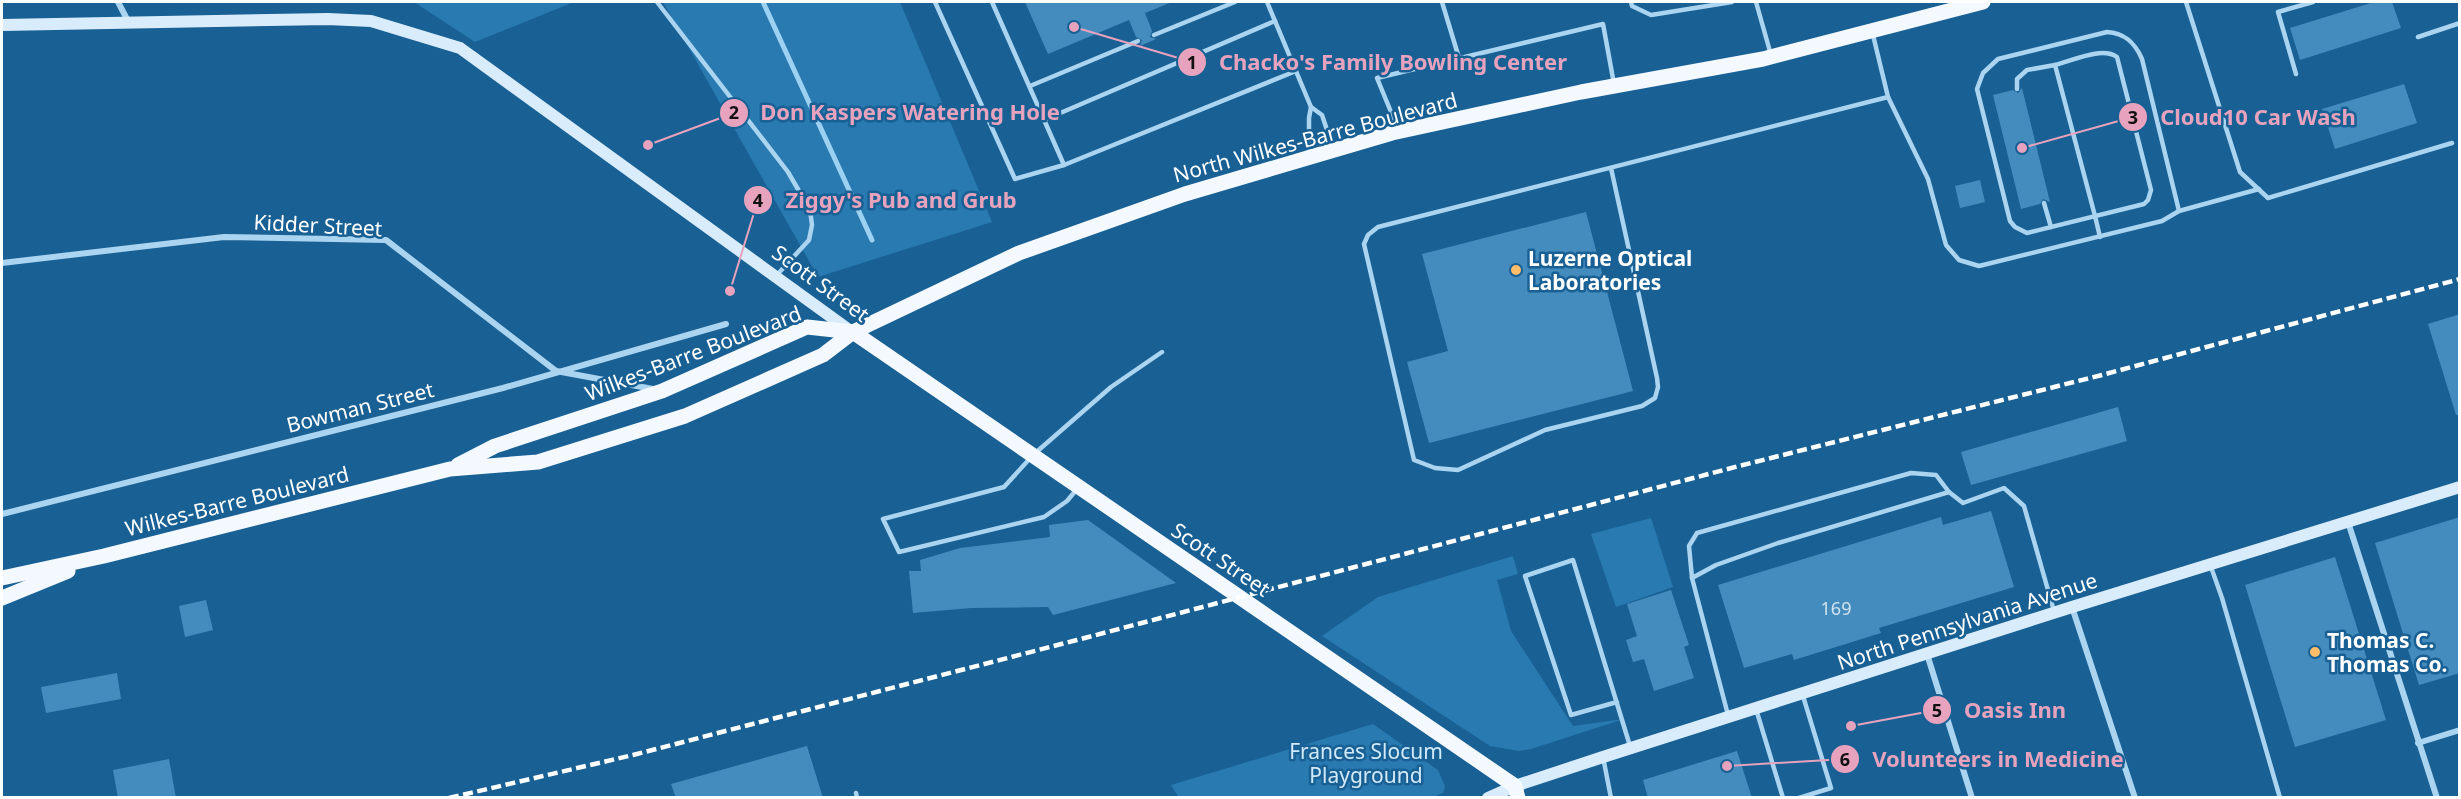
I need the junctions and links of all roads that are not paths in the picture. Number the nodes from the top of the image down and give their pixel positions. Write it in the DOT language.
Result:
graph roads {
  1 [pos="118,2"];
  2 [pos="657,2"];
  3 [pos="935,2"];
  4 [pos="992,2"];
  5 [pos="1235,2"];
  6 [pos="1267,2"];
  7 [pos="1442,2"];
  8 [pos="1630,2"];
  9 [pos="1728,2"];
  10 [pos="1756,2"];
  11 [pos="1983,2"];
  12 [pos="2186,2"];
  13 [pos="2313,2"];
  14 [pos="128,21"];
  15 [pos="1275,21"];
  16 [pos="2460,23"];
  17 [pos="2,25"];
  18 [pos="1872,32"];
  19 [pos="1154,35"];
  20 [pos="2418,37"];
  21 [pos="1138,41"];
  22 [pos="1772,57"];
  23 [pos="1459,58"];
  24 [pos="2055,64"];
  25 [pos="1296,70"];
  26 [pos="2296,74"];
  27 [pos="1030,86"];
  28 [pos="1614,86"];
  29 [pos="2018,89"];
  30 [pos="1888,97"];
  31 [pos="1311,107"];
  32 [pos="1044,120"];
  33 [pos="1399,132"];
  34 [pos="2452,144"];
  35 [pos="1334,150"];
  36 [pos="1309,158"];
  37 [pos="1064,165"];
  38 [pos="1611,168"];
  39 [pos="2259,189"];
  40 [pos="2044,203"];
  41 [pos="2179,211"];
  42 [pos="2095,216"];
  43 [pos="2051,226"];
  44 [pos="2100,237"];
  45 [pos="2,262"];
  46 [pos="776,276"];
  47 [pos="726,324"];
  48 [pos="853,332"];
  49 [pos="1161,352"];
  50 [pos="556,371"];
  51 [pos="662,391"];
  52 [pos="1033,455"];
  53 [pos="450,469"];
  54 [pos="1078,487"];
  55 [pos="2460,487"];
  56 [pos="1949,492"];
  57 [pos="2,514"];
  58 [pos="2348,522"];
  59 [pos="105,556"];
  60 [pos="2210,564"];
  61 [pos="2,578"];
  62 [pos="1692,578"];
  63 [pos="2,598"];
  64 [pos="2072,607"];
  65 [pos="2054,613"];
  66 [pos="1927,654"];
  67 [pos="1802,694"];
  68 [pos="1617,702"];
  69 [pos="1756,709"];
  70 [pos="1729,717"];
  71 [pos="2460,729"];
  72 [pos="2418,743"];
  73 [pos="1630,748"];
  74 [pos="1603,757"];
  75 [pos="1516,792"];
  76 [pos="1488,798"];
  77 [pos="1611,798"];
  78 [pos="1783,798"];
  79 [pos="1799,798"];
  80 [pos="1972,798"];
  81 [pos="2135,798"];
  82 [pos="2280,798"];
  83 [pos="2437,798"];
  1 -- 14 [label="street"];
  2 -- 46 [label="lane"];
  3 -- 37 [label="lane"];
  4 -- 27 [label="lane"];
  5 -- 19 [label="lane"];
  6 -- 15 [label="lane"];
  7 -- 23 [label="lane"];
  8 -- 9 [label="lane"];
  10 -- 22 [label="lane"];
  11 -- 18 [label="main road, North Wilkes-Barre Boulevard"];
  12 -- 39 [label="lane"];
  13 -- 26 [label="lane"];
  14 -- 17 [label="main road, Scott Street"];
  14 -- 46 [label="main road, Scott Street"];
  15 -- 25 [label="lane"];
  15 -- 32 [label="lane"];
  16 -- 20 [label="lane"];
  18 -- 22 [label="main road, North Wilkes-Barre Boulevard"];
  18 -- 30 [label="lane"];
  21 -- 27 [label="lane"];
  22 -- 28 [label="main road, North Wilkes-Barre Boulevard"];
  23 -- 28 [label="lane"];
  23 -- 33 [label="lane"];
  24 -- 29 [label="lane"];
  24 -- 42 [label="lane"];
  24 -- 42 [label="lane"];
  25 -- 31 [label="lane"];
  25 -- 37 [label="lane"];
  27 -- 32 [label="lane"];
  28 -- 33 [label="main road, North Wilkes-Barre Boulevard"];
  30 -- 38 [label="lane"];
  30 -- 44 [label="lane"];
  31 -- 35 [label="lane"];
  31 -- 36 [label="lane"];
  32 -- 37 [label="lane"];
  33 -- 35 [label="main road, North Wilkes-Barre Boulevard"];
  34 -- 39 [label="lane"];
  35 -- 36 [label="main road, North Wilkes-Barre Boulevard"];
  36 -- 48 [label="main road, North Wilkes-Barre Boulevard"];
  38 -- 38 [label="lane"];
  39 -- 41 [label="lane"];
  40 -- 43 [label="lane"];
  41 -- 43 [label="lane"];
  41 -- 44 [label="lane"];
  42 -- 43 [label="lane"];
  42 -- 44 [label="lane"];
  45 -- 50 [label="street, Kidder Street"];
  46 -- 48 [label="main road, Scott Street"];
  47 -- 50 [label="street, Bowman Street"];
  48 -- 51 [label="main road, Wilkes-Barre Boulevard"];
  48 -- 52 [label="main road, Scott Street"];
  48 -- 53 [label="main road, Wilkes-Barre Boulevard"];
  49 -- 52 [label="lane"];
  50 -- 51 [label="street, Kidder Street"];
  50 -- 57 [label="street, Bowman Street"];
  51 -- 53 [label="main road, Wilkes-Barre Boulevard"];
  52 -- 54 [label="main road, Scott Street"];
  52 -- 54 [label="lane"];
  53 -- 59 [label="main road, Wilkes-Barre Boulevard"];
  54 -- 75 [label="main road, Scott Street"];
  55 -- 58 [label="main road, North Pennsylvania Avenue"];
  56 -- 62 [label="lane"];
  56 -- 62 [label="lane"];
  56 -- 65 [label="lane"];
  58 -- 60 [label="main road, North Pennsylvania Avenue"];
  58 -- 72 [label="street"];
  59 -- 61 [label="main road, Wilkes-Barre Boulevard"];
  59 -- 63 [label="main road, Wilkes-Barre Boulevard"];
  60 -- 64 [label="main road, North Pennsylvania Avenue"];
  60 -- 82 [label="lane"];
  62 -- 70 [label="lane"];
  64 -- 65 [label="main road, North Pennsylvania Avenue"];
  64 -- 81 [label="street"];
  65 -- 66 [label="main road, North Pennsylvania Avenue"];
  66 -- 67 [label="main road, North Pennsylvania Avenue"];
  66 -- 80 [label="street"];
  67 -- 69 [label="main road, North Pennsylvania Avenue"];
  67 -- 79 [label="lane"];
  68 -- 68 [label="lane"];
  68 -- 73 [label="lane"];
  69 -- 70 [label="main road, North Pennsylvania Avenue"];
  69 -- 78 [label="lane"];
  70 -- 73 [label="main road, North Pennsylvania Avenue"];
  71 -- 72 [label="street"];
  72 -- 83 [label="street"];
  73 -- 74 [label="main road, North Pennsylvania Avenue"];
  74 -- 75 [label="main road, North Pennsylvania Avenue"];
  74 -- 77 [label="lane"];
  75 -- 76 [label="main road, North Pennsylvania Avenue"];
}
